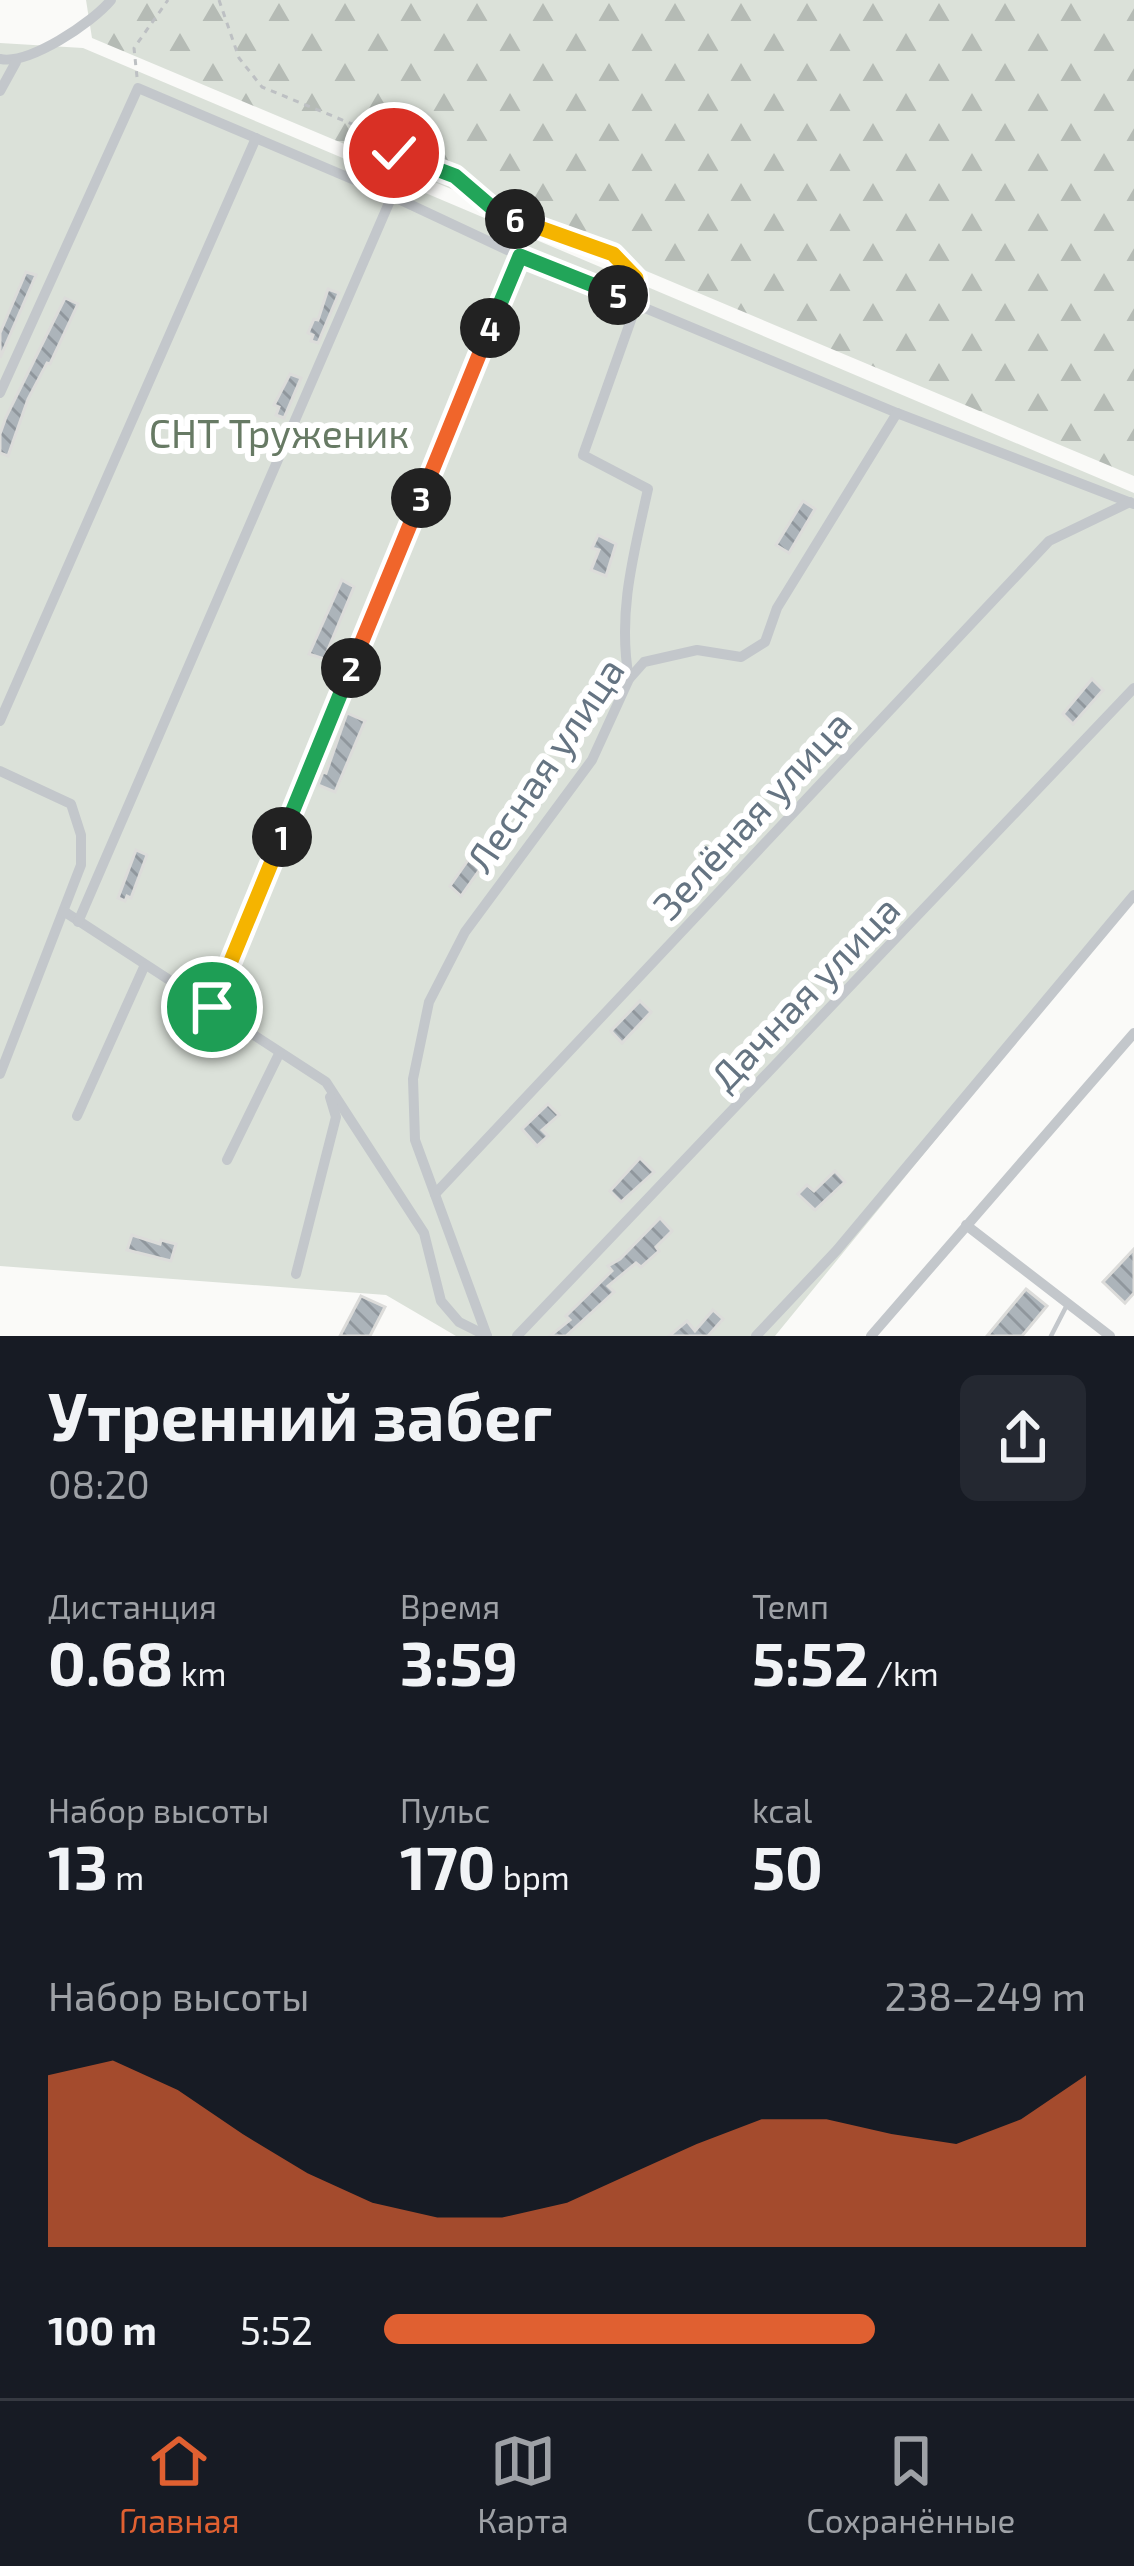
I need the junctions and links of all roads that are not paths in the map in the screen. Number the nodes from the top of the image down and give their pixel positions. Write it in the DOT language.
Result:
graph roads {
  1 [pos="111,0"];
  2 [pos="0,59"];
  3 [pos="16,62"];
  4 [pos="0,91"];
  5 [pos="256,138"];
  6 [pos="392,196"];
  7 [pos="520,256"];
  8 [pos="638,303"];
  9 [pos="0,393"];
  10 [pos="897,413"];
  11 [pos="1132,503"];
  12 [pos="629,679"];
  13 [pos="1134,688"];
  14 [pos="0,721"];
  15 [pos="0,771"];
  16 [pos="1134,895"];
  17 [pos="65,912"];
  18 [pos="78,922"];
  19 [pos="144,967"];
  20 [pos="212,1007"];
  21 [pos="1134,1033"];
  22 [pos="6,1050"];
  23 [pos="279,1054"];
  24 [pos="0,1074"];
  25 [pos="326,1082"];
  26 [pos="77,1116"];
  27 [pos="227,1160"];
  28 [pos="435,1193"];
  29 [pos="966,1225"];
  30 [pos="296,1274"];
  31 [pos="1068,1304"];
  32 [pos="487,1336"];
  33 [pos="517,1336"];
  34 [pos="756,1336"];
  35 [pos="871,1336"];
  36 [pos="1052,1336"];
  37 [pos="1110,1336"];
  1 -- 3 [label="street"];
  2 -- 3 [label="street"];
  3 -- 4 [label="street"];
  5 -- 6 [label="street"];
  5 -- 9 [label="street"];
  5 -- 14 [label="street"];
  6 -- 7 [label="street"];
  6 -- 18 [label="street"];
  7 -- 8 [label="street"];
  7 -- 20 [label="street"];
  8 -- 10 [label="street"];
  8 -- 12 [label="street"];
  10 -- 11 [label="street"];
  10 -- 12 [label="street, Лесная улица"];
  11 -- 28 [label="street, Зелёная улица"];
  12 -- 28 [label="street, Лесная улица"];
  13 -- 33 [label="street, Дачная улица"];
  15 -- 17 [label="street"];
  16 -- 34 [label="street"];
  17 -- 18 [label="street"];
  17 -- 22 [label="street"];
  18 -- 19 [label="street"];
  19 -- 20 [label="street"];
  19 -- 26 [label="street"];
  20 -- 23 [label="street"];
  21 -- 29 [label="street"];
  22 -- 24 [label="street"];
  23 -- 25 [label="street"];
  23 -- 27 [label="street"];
  25 -- 30 [label="street"];
  25 -- 32 [label="street"];
  28 -- 32 [label="street, Лесная улица"];
  29 -- 31 [label="street"];
  29 -- 35 [label="street"];
  31 -- 36 [label="lane"];
  31 -- 37 [label="street"];
}
